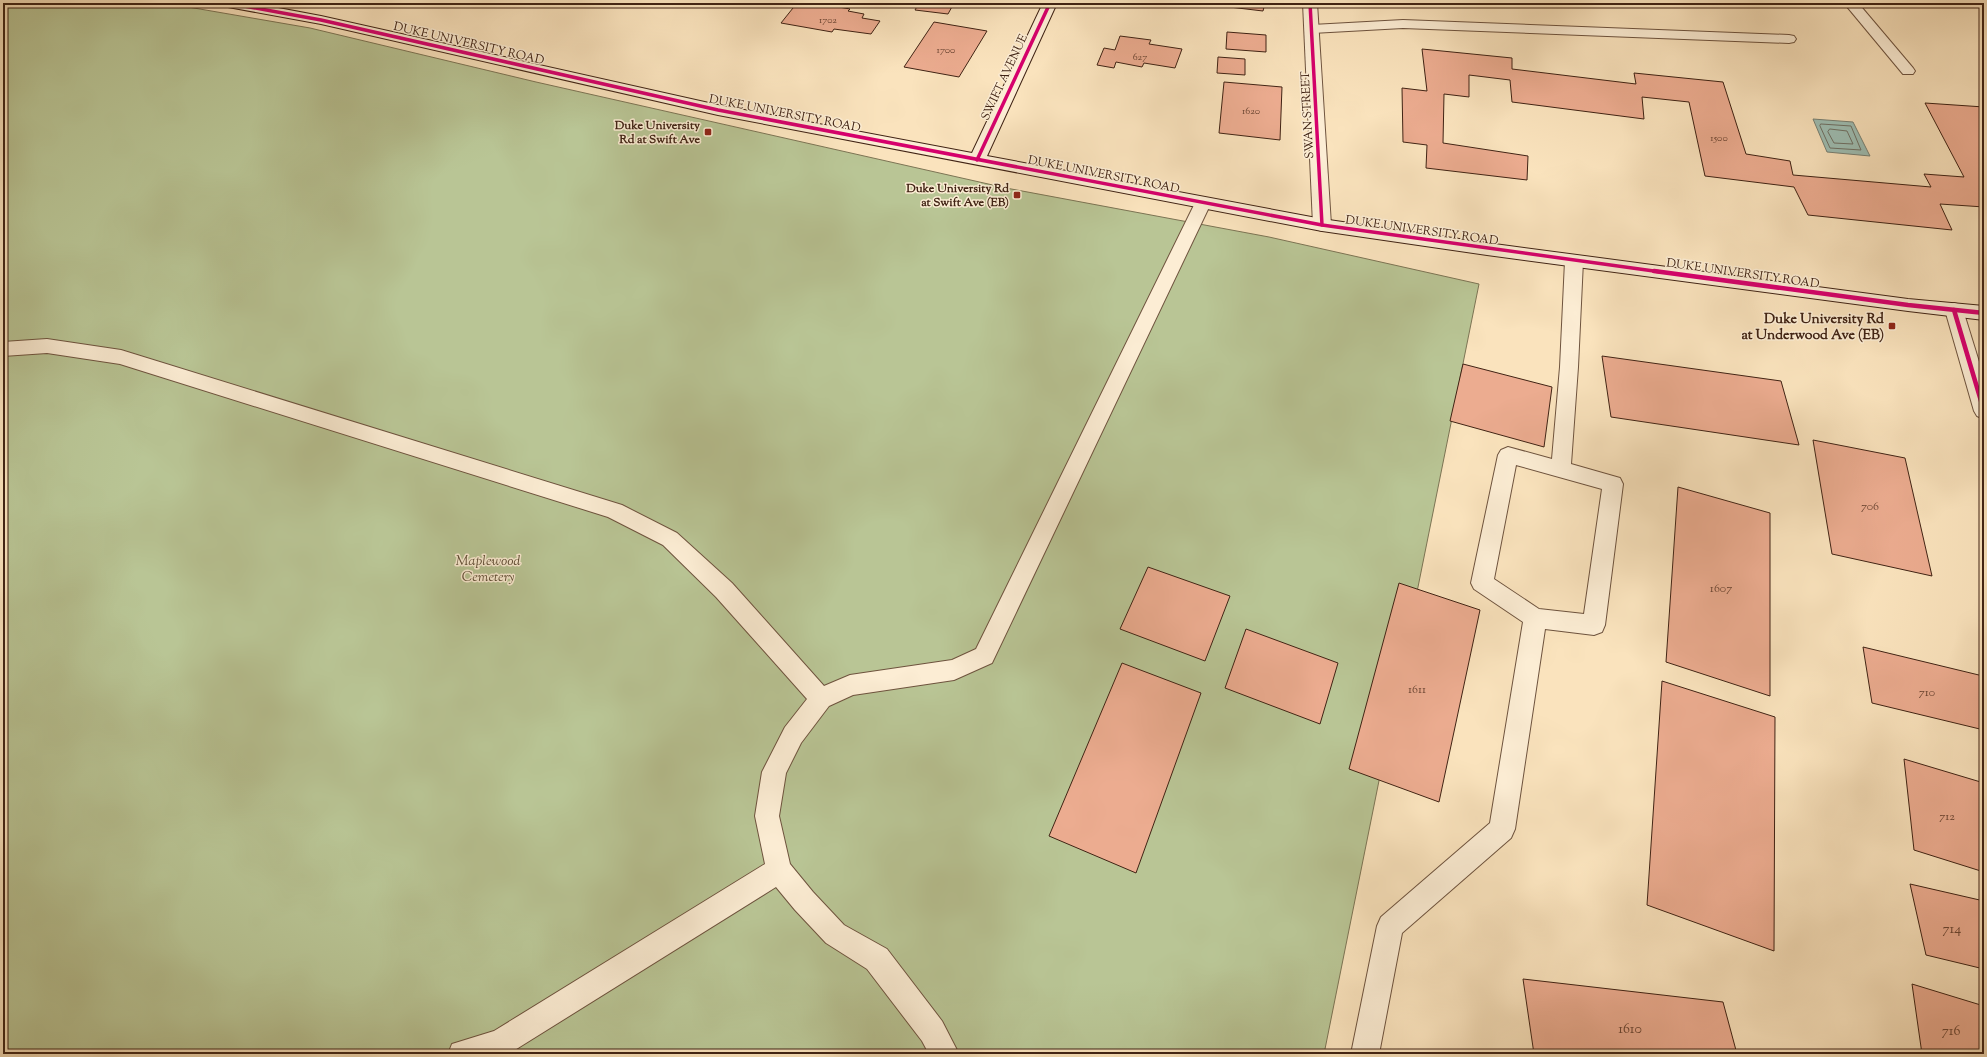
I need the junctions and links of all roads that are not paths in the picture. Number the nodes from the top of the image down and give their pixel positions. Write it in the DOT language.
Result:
graph roads {
  1 [pos="228,3"];
  2 [pos="1050,3"];
  3 [pos="1310,3"];
  4 [pos="1851,3"];
  5 [pos="1312,29"];
  6 [pos="1789,39"];
  7 [pos="1908,71"];
  8 [pos="977,160"];
  9 [pos="1203,203"];
  10 [pos="1322,225"];
  11 [pos="1574,261"];
  12 [pos="1954,310"];
  13 [pos="1984,313"];
  14 [pos="3,349"];
  15 [pos="1984,412"];
  16 [pos="1561,469"];
  17 [pos="1535,618"];
  18 [pos="821,699"];
  19 [pos="778,870"];
  20 [pos="462,1054"];
  21 [pos="945,1054"];
  22 [pos="1365,1054"];
  1 -- 8 [label="main road, DUKE UNIVERSITY ROAD"];
  2 -- 8 [label="main road, SWIFT AVENUE"];
  3 -- 5 [label="main road, SWAN STREET"];
  4 -- 7 [label="lane"];
  5 -- 6 [label="lane"];
  5 -- 10 [label="main road, SWAN STREET"];
  8 -- 9 [label="main road, DUKE UNIVERSITY ROAD"];
  9 -- 10 [label="main road, DUKE UNIVERSITY ROAD"];
  9 -- 18 [label="lane"];
  10 -- 11 [label="main road, DUKE UNIVERSITY ROAD"];
  11 -- 12 [label="main road, DUKE UNIVERSITY ROAD"];
  11 -- 16 [label="lane"];
  12 -- 13 [label="main road, DUKE UNIVERSITY ROAD"];
  12 -- 15 [label="main road"];
  14 -- 18 [label="lane"];
  16 -- 17 [label="lane"];
  16 -- 17 [label="lane"];
  17 -- 22 [label="lane"];
  18 -- 19 [label="lane"];
  19 -- 20 [label="lane"];
  19 -- 21 [label="lane"];
}
